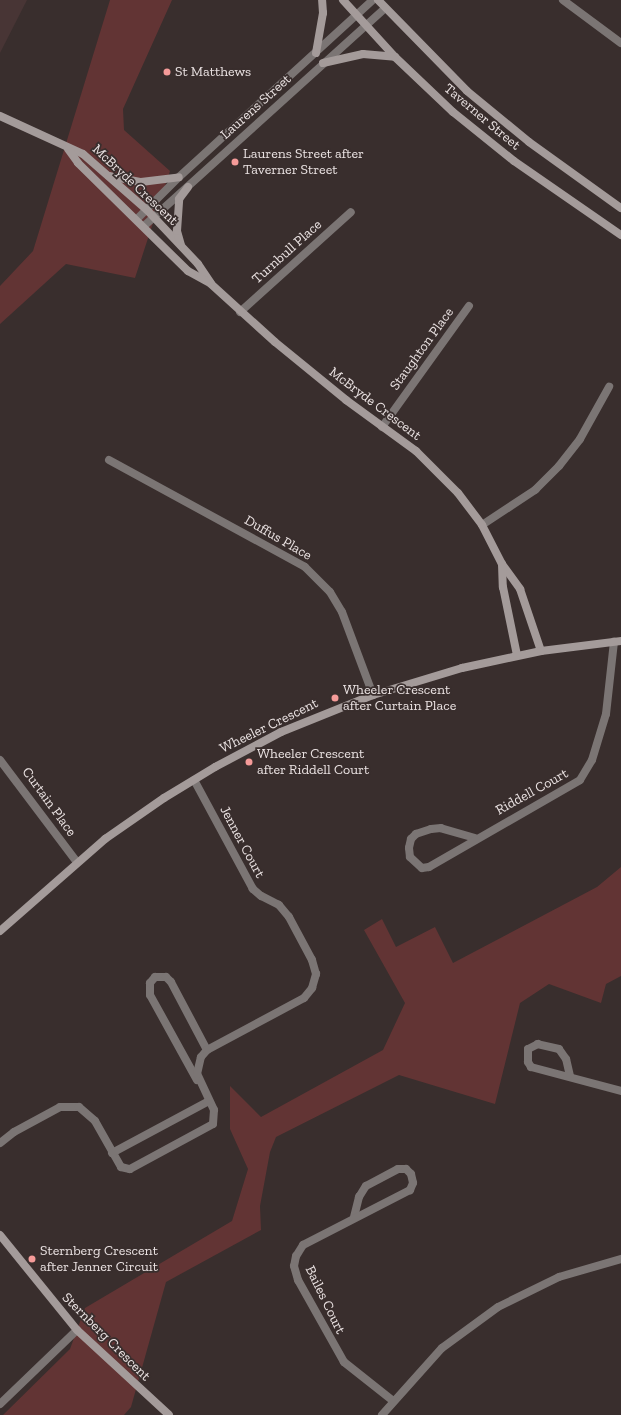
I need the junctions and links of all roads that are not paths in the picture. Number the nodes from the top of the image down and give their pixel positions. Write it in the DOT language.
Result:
graph roads {
  1 [pos="322,0"];
  2 [pos="343,0"];
  3 [pos="372,0"];
  4 [pos="378,0"];
  5 [pos="563,0"];
  6 [pos="385,8"];
  7 [pos="356,16"];
  8 [pos="364,25"];
  9 [pos="621,43"];
  10 [pos="316,53"];
  11 [pos="395,57"];
  12 [pos="323,63"];
  13 [pos="0,116"];
  14 [pos="78,156"];
  15 [pos="108,176"];
  16 [pos="179,177"];
  17 [pos="188,187"];
  18 [pos="621,208"];
  19 [pos="147,210"];
  20 [pos="351,212"];
  21 [pos="154,217"];
  22 [pos="138,219"];
  23 [pos="144,226"];
  24 [pos="621,235"];
  25 [pos="182,248"];
  26 [pos="211,284"];
  27 [pos="469,306"];
  28 [pos="240,312"];
  29 [pos="609,387"];
  30 [pos="382,427"];
  31 [pos="109,460"];
  32 [pos="482,525"];
  33 [pos="502,564"];
  34 [pos="618,641"];
  35 [pos="541,651"];
  36 [pos="517,655"];
  37 [pos="373,696"];
  38 [pos="0,760"];
  39 [pos="194,780"];
  40 [pos="475,838"];
  41 [pos="77,862"];
  42 [pos="0,931"];
  43 [pos="207,1050"];
  44 [pos="570,1076"];
  45 [pos="201,1086"];
  46 [pos="621,1091"];
  47 [pos="209,1101"];
  48 [pos="0,1143"];
  49 [pos="112,1153"];
  50 [pos="354,1217"];
  51 [pos="0,1235"];
  52 [pos="621,1259"];
  53 [pos="77,1330"];
  54 [pos="392,1400"];
  55 [pos="0,1404"];
  56 [pos="168,1415"];
  57 [pos="382,1415"];
  1 -- 10 [label="street"];
  2 -- 7 [label="street, Taverner Street"];
  3 -- 7 [label="street, Laurens Street"];
  4 -- 6 [label="street, Taverner Street"];
  5 -- 9 [label="street"];
  6 -- 8 [label="street, Laurens Street"];
  6 -- 18 [label="street, Taverner Street"];
  7 -- 8 [label="street, Taverner Street"];
  7 -- 10 [label="street, Laurens Street"];
  8 -- 11 [label="street, Taverner Street"];
  8 -- 12 [label="street, Laurens Street"];
  10 -- 16 [label="street, Laurens Street"];
  11 -- 12 [label="street"];
  11 -- 24 [label="street, Taverner Street"];
  12 -- 17 [label="street, Laurens Street"];
  13 -- 14 [label="street, McBryde Crescent"];
  14 -- 15 [label="street, McBryde Crescent"];
  14 -- 22 [label="street, McBryde Crescent"];
  15 -- 16 [label="street"];
  15 -- 19 [label="street, McBryde Crescent"];
  16 -- 19 [label="street, Laurens Street"];
  17 -- 21 [label="street, Laurens Street"];
  17 -- 25 [label="street"];
  19 -- 21 [label="street, McBryde Crescent"];
  19 -- 22 [label="street, Laurens Street"];
  20 -- 28 [label="street, Turnbull Place"];
  21 -- 23 [label="street, Laurens Street"];
  21 -- 25 [label="street, McBryde Crescent"];
  22 -- 23 [label="street, McBryde Crescent"];
  23 -- 26 [label="street, McBryde Crescent"];
  25 -- 26 [label="street, McBryde Crescent"];
  26 -- 28 [label="street, McBryde Crescent"];
  27 -- 30 [label="street, Staughton Place"];
  28 -- 30 [label="street, McBryde Crescent"];
  29 -- 32 [label="street"];
  30 -- 32 [label="street, McBryde Crescent"];
  31 -- 37 [label="street, Duffus Place"];
  32 -- 33 [label="street, McBryde Crescent"];
  33 -- 35 [label="street, McBryde Crescent"];
  33 -- 36 [label="street, McBryde Crescent"];
  34 -- 35 [label="street, Wheeler Crescent"];
  34 -- 40 [label="street, Riddell Court"];
  35 -- 36 [label="street, Wheeler Crescent"];
  36 -- 37 [label="street, Wheeler Crescent"];
  37 -- 39 [label="street, Wheeler Crescent"];
  38 -- 41 [label="street, Curtain Place"];
  39 -- 41 [label="street, Wheeler Crescent"];
  39 -- 43 [label="street, Jenner Court"];
  40 -- 40 [label="street, Riddell Court"];
  41 -- 42 [label="street, Wheeler Crescent"];
  43 -- 45 [label="street"];
  43 -- 45 [label="street"];
  44 -- 44 [label="street"];
  44 -- 46 [label="street"];
  45 -- 47 [label="street"];
  47 -- 49 [label="street"];
  47 -- 49 [label="street"];
  48 -- 49 [label="street"];
  50 -- 50 [label="street, Bailes Court"];
  50 -- 54 [label="street, Bailes Court"];
  51 -- 53 [label="street, Sternberg Crescent"];
  52 -- 54 [label="street"];
  53 -- 55 [label="street"];
  53 -- 56 [label="street, Sternberg Crescent"];
  54 -- 57 [label="street"];
}
